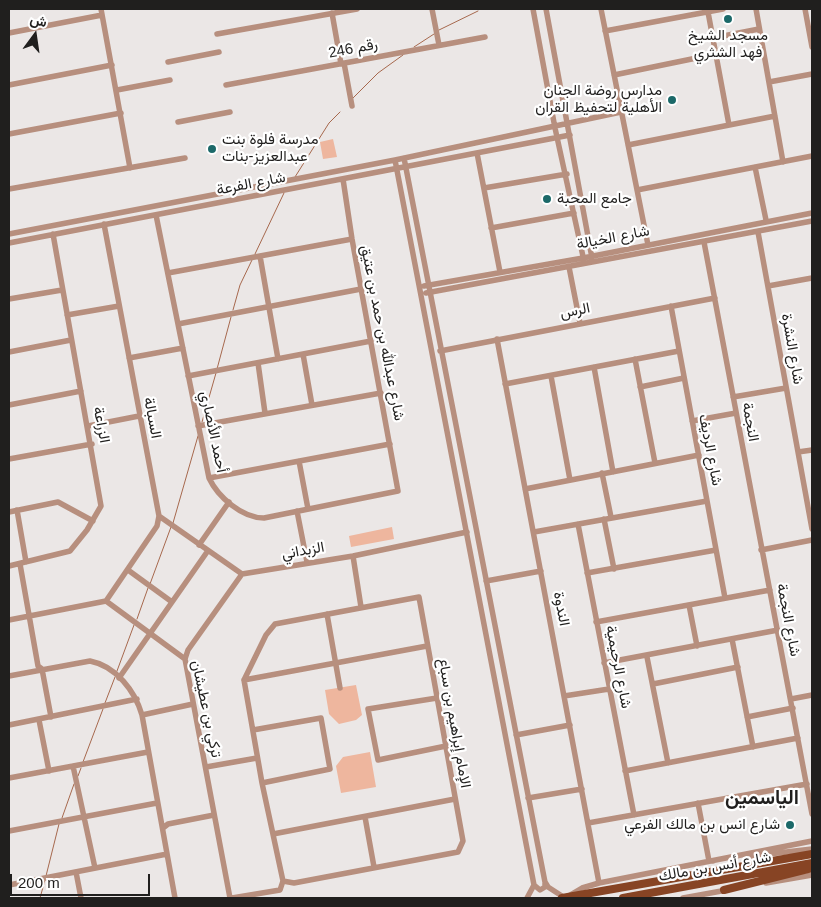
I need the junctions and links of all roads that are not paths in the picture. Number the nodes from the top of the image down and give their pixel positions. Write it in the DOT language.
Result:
graph roads {
  1 [pos="313,9"];
  2 [pos="357,9"];
  3 [pos="432,9"];
  4 [pos="534,9"];
  5 [pos="546,9"];
  6 [pos="600,9"];
  7 [pos="723,9"];
  8 [pos="756,9"];
  9 [pos="805,9"];
  10 [pos="102,12"];
  11 [pos="335,12"];
  12 [pos="708,12"];
  13 [pos="314,17"];
  14 [pos="759,29"];
  15 [pos="605,32"];
  16 [pos="9,33"];
  17 [pos="217,34"];
  18 [pos="485,37"];
  19 [pos="713,38"];
  20 [pos="439,45"];
  21 [pos="812,47"];
  22 [pos="219,52"];
  23 [pos="716,54"];
  24 [pos="168,62"];
  25 [pos="342,64"];
  26 [pos="112,65"];
  27 [pos="812,74"];
  28 [pos="614,75"];
  29 [pos="170,80"];
  30 [pos="769,82"];
  31 [pos="9,85"];
  32 [pos="226,85"];
  33 [pos="117,90"];
  34 [pos="352,106"];
  35 [pos="230,112"];
  36 [pos="621,112"];
  37 [pos="121,114"];
  38 [pos="775,116"];
  39 [pos="566,117"];
  40 [pos="554,119"];
  41 [pos="178,122"];
  42 [pos="568,125"];
  43 [pos="729,125"];
  44 [pos="555,128"];
  45 [pos="9,134"];
  46 [pos="570,135"];
  47 [pos="557,138"];
  48 [pos="628,145"];
  49 [pos="572,147"];
  50 [pos="561,148"];
  51 [pos="477,153"];
  52 [pos="812,156"];
  53 [pos="185,158"];
  54 [pos="404,158"];
  55 [pos="395,160"];
  56 [pos="783,162"];
  57 [pos="406,167"];
  58 [pos="755,167"];
  59 [pos="130,168"];
  60 [pos="397,169"];
  61 [pos="567,174"];
  62 [pos="343,179"];
  63 [pos="409,182"];
  64 [pos="400,185"];
  65 [pos="484,188"];
  66 [pos="9,189"];
  67 [pos="637,190"];
  68 [pos="574,213"];
  69 [pos="809,213"];
  70 [pos="156,215"];
  71 [pos="784,218"];
  72 [pos="766,220"];
  73 [pos="810,222"];
  74 [pos="104,224"];
  75 [pos="783,227"];
  76 [pos="492,228"];
  77 [pos="758,232"];
  78 [pos="9,234"];
  79 [pos="53,234"];
  80 [pos="352,239"];
  81 [pos="704,242"];
  82 [pos="9,243"];
  83 [pos="648,245"];
  84 [pos="260,256"];
  85 [pos="608,256"];
  86 [pos="592,259"];
  87 [pos="568,260"];
  88 [pos="584,261"];
  89 [pos="570,266"];
  90 [pos="500,272"];
  91 [pos="168,273"];
  92 [pos="812,278"];
  93 [pos="443,282"];
  94 [pos="428,285"];
  95 [pos="419,286"];
  96 [pos="768,286"];
  97 [pos="361,289"];
  98 [pos="62,290"];
  99 [pos="442,290"];
  100 [pos="429,293"];
  101 [pos="420,294"];
  102 [pos="715,298"];
  103 [pos="9,299"];
  104 [pos="119,306"];
  105 [pos="671,306"];
  106 [pos="269,307"];
  107 [pos="67,315"];
  108 [pos="580,323"];
  109 [pos="178,324"];
  110 [pos="497,339"];
  111 [pos="71,340"];
  112 [pos="371,341"];
  113 [pos="183,348"];
  114 [pos="440,350"];
  115 [pos="679,350"];
  116 [pos="9,352"];
  117 [pos="303,354"];
  118 [pos="129,358"];
  119 [pos="278,359"];
  120 [pos="635,359"];
  121 [pos="258,364"];
  122 [pos="594,367"];
  123 [pos="188,376"];
  124 [pos="550,376"];
  125 [pos="684,378"];
  126 [pos="505,384"];
  127 [pos="640,388"];
  128 [pos="786,388"];
  129 [pos="81,391"];
  130 [pos="381,393"];
  131 [pos="733,397"];
  132 [pos="9,404"];
  133 [pos="312,405"];
  134 [pos="265,413"];
  135 [pos="736,414"];
  136 [pos="139,416"];
  137 [pos="692,421"];
  138 [pos="88,426"];
  139 [pos="198,426"];
  140 [pos="92,444"];
  141 [pos="390,444"];
  142 [pos="812,450"];
  143 [pos="798,452"];
  144 [pos="699,455"];
  145 [pos="9,459"];
  146 [pos="299,461"];
  147 [pos="655,463"];
  148 [pos="613,472"];
  149 [pos="602,473"];
  150 [pos="209,478"];
  151 [pos="570,480"];
  152 [pos="526,489"];
  153 [pos="398,491"];
  154 [pos="809,498"];
  155 [pos="707,501"];
  156 [pos="230,502"];
  157 [pos="308,508"];
  158 [pos="17,510"];
  159 [pos="297,511"];
  160 [pos="9,512"];
  161 [pos="158,516"];
  162 [pos="611,517"];
  163 [pos="604,519"];
  164 [pos="93,521"];
  165 [pos="578,524"];
  166 [pos="812,528"];
  167 [pos="467,532"];
  168 [pos="534,532"];
  169 [pos="812,540"];
  170 [pos="199,545"];
  171 [pos="716,550"];
  172 [pos="761,550"];
  173 [pos="207,552"];
  174 [pos="353,556"];
  175 [pos="307,562"];
  176 [pos="23,563"];
  177 [pos="9,566"];
  178 [pos="614,569"];
  179 [pos="128,570"];
  180 [pos="541,571"];
  181 [pos="587,573"];
  182 [pos="242,574"];
  183 [pos="486,581"];
  184 [pos="770,590"];
  185 [pos="725,598"];
  186 [pos="106,601"];
  187 [pos="172,602"];
  188 [pos="689,605"];
  189 [pos="361,607"];
  190 [pos="327,614"];
  191 [pos="29,616"];
  192 [pos="9,620"];
  193 [pos="596,622"];
  194 [pos="778,630"];
  195 [pos="151,635"];
  196 [pos="732,639"];
  197 [pos="428,646"];
  198 [pos="697,646"];
  199 [pos="648,656"];
  200 [pos="185,659"];
  201 [pos="335,663"];
  202 [pos="604,663"];
  203 [pos="738,667"];
  204 [pos="42,670"];
  205 [pos="9,676"];
  206 [pos="119,678"];
  207 [pos="244,680"];
  208 [pos="653,684"];
  209 [pos="506,687"];
  210 [pos="340,688"];
  211 [pos="496,689"];
  212 [pos="609,689"];
  213 [pos="812,695"];
  214 [pos="564,696"];
  215 [pos="437,698"];
  216 [pos="137,699"];
  217 [pos="791,699"];
  218 [pos="509,701"];
  219 [pos="499,703"];
  220 [pos="193,704"];
  221 [pos="792,708"];
  222 [pos="142,715"];
  223 [pos="51,717"];
  224 [pos="747,717"];
  225 [pos="39,720"];
  226 [pos="9,725"];
  227 [pos="570,725"];
  228 [pos="253,730"];
  229 [pos="516,735"];
  230 [pos="798,738"];
  231 [pos="446,746"];
  232 [pos="753,747"];
  233 [pos="148,752"];
  234 [pos="257,758"];
  235 [pos="668,762"];
  236 [pos="72,766"];
  237 [pos="206,767"];
  238 [pos="49,770"];
  239 [pos="625,770"];
  240 [pos="9,778"];
  241 [pos="262,782"];
  242 [pos="807,784"];
  243 [pos="582,789"];
  244 [pos="528,798"];
  245 [pos="455,799"];
  246 [pos="157,803"];
  247 [pos="698,803"];
  248 [pos="812,814"];
  249 [pos="214,815"];
  250 [pos="634,815"];
  251 [pos="84,816"];
  252 [pos="365,817"];
  253 [pos="588,823"];
  254 [pos="163,828"];
  255 [pos="9,830"];
  256 [pos="273,834"];
  257 [pos="812,840"];
  258 [pos="812,849"];
  259 [pos="167,854"];
  260 [pos="812,854"];
  261 [pos="709,861"];
  262 [pos="812,863"];
  263 [pos="374,867"];
  264 [pos="95,868"];
  265 [pos="812,868"];
  266 [pos="76,872"];
  267 [pos="812,875"];
  268 [pos="283,881"];
  269 [pos="545,882"];
  270 [pos="599,884"];
  271 [pos="9,885"];
  272 [pos="534,885"];
  273 [pos="725,894"];
  274 [pos="81,898"];
  275 [pos="175,898"];
  276 [pos="231,898"];
  277 [pos="527,898"];
  278 [pos="563,898"];
  279 [pos="623,898"];
  280 [pos="683,898"];
  1 -- 13 [label="street"];
  2 -- 11 [label="street"];
  3 -- 20 [label="street"];
  4 -- 40 [label="street"];
  5 -- 39 [label="street"];
  6 -- 15 [label="street"];
  7 -- 12 [label="street"];
  8 -- 14 [label="street"];
  9 -- 21 [label="street"];
  10 -- 16 [label="street"];
  10 -- 26 [label="street"];
  11 -- 13 [label="street"];
  11 -- 25 [label="street"];
  12 -- 15 [label="street"];
  12 -- 19 [label="street"];
  13 -- 17 [label="street"];
  14 -- 19 [label="street"];
  14 -- 30 [label="street"];
  15 -- 28 [label="street"];
  18 -- 20 [label="street, رقم 246"];
  19 -- 23 [label="street"];
  20 -- 25 [label="street, رقم 246"];
  22 -- 24 [label="street"];
  23 -- 28 [label="street"];
  23 -- 43 [label="street"];
  25 -- 32 [label="street, رقم 246"];
  25 -- 34 [label="street"];
  26 -- 31 [label="street"];
  26 -- 33 [label="street"];
  27 -- 30 [label="street"];
  28 -- 36 [label="street"];
  29 -- 33 [label="street"];
  30 -- 38 [label="street"];
  33 -- 37 [label="street"];
  35 -- 41 [label="street"];
  36 -- 42 [label="street, شارع الفرعة"];
  36 -- 48 [label="street"];
  37 -- 45 [label="street"];
  37 -- 59 [label="street"];
  38 -- 43 [label="street"];
  38 -- 56 [label="street"];
  39 -- 40 [label="street"];
  39 -- 42 [label="street"];
  40 -- 44 [label="street"];
  42 -- 44 [label="street, شارع الفرعة"];
  42 -- 46 [label="street"];
  43 -- 48 [label="street"];
  44 -- 47 [label="street"];
  44 -- 54 [label="street, شارع الفرعة"];
  46 -- 47 [label="street, شارع الفرعة"];
  46 -- 49 [label="street"];
  47 -- 50 [label="street"];
  47 -- 51 [label="street, شارع الفرعة"];
  48 -- 67 [label="street"];
  49 -- 50 [label="street"];
  49 -- 86 [label="street"];
  50 -- 61 [label="street"];
  51 -- 57 [label="street, شارع الفرعة"];
  51 -- 65 [label="street"];
  52 -- 56 [label="street"];
  53 -- 59 [label="street"];
  54 -- 55 [label="street, شارع الفرعة"];
  54 -- 57 [label="street"];
  55 -- 60 [label="street"];
  55 -- 78 [label="street, شارع الفرعة"];
  56 -- 58 [label="street"];
  57 -- 60 [label="street, شارع الفرعة"];
  57 -- 63 [label="street"];
  58 -- 67 [label="street"];
  58 -- 72 [label="street"];
  59 -- 66 [label="street"];
  60 -- 62 [label="street, شارع الفرعة"];
  60 -- 64 [label="street"];
  61 -- 65 [label="street"];
  61 -- 68 [label="street"];
  62 -- 70 [label="street, شارع الفرعة"];
  62 -- 80 [label="street, شارع عبدالله بن حمد بن عتيق"];
  63 -- 64 [label="street"];
  63 -- 94 [label="street"];
  64 -- 95 [label="street"];
  65 -- 76 [label="street"];
  67 -- 83 [label="street"];
  68 -- 76 [label="street"];
  68 -- 88 [label="street"];
  69 -- 71 [label="street, شارع الخيالة"];
  69 -- 73 [label="street"];
  70 -- 74 [label="street, شارع الفرعة"];
  70 -- 91 [label="street, أحمد الأنصاري"];
  71 -- 72 [label="street, شارع الخيالة"];
  71 -- 75 [label="street"];
  72 -- 83 [label="street, شارع الخيالة"];
  73 -- 75 [label="street, شارع الخيالة"];
  74 -- 79 [label="street, شارع الفرعة"];
  74 -- 104 [label="street, السبالة"];
  75 -- 77 [label="street, شارع الخيالة"];
  76 -- 90 [label="street"];
  77 -- 81 [label="street, شارع الخيالة"];
  77 -- 96 [label="street, شارع النشرة"];
  79 -- 82 [label="street, شارع الفرعة"];
  79 -- 98 [label="street, الزراعة"];
  80 -- 84 [label="street"];
  80 -- 97 [label="street, شارع عبدالله بن حمد بن عتيق"];
  81 -- 85 [label="street, شارع الخيالة"];
  81 -- 102 [label="street, النجمة"];
  83 -- 85 [label="street, شارع الخيالة"];
  84 -- 91 [label="street"];
  84 -- 106 [label="street"];
  85 -- 86 [label="street, شارع الخيالة"];
  86 -- 88 [label="street, شارع الخيالة"];
  87 -- 88 [label="street, شارع الخيالة"];
  87 -- 89 [label="street"];
  87 -- 90 [label="street, شارع الخيالة"];
  88 -- 89 [label="street, شارع الخيالة"];
  89 -- 99 [label="street, شارع الخيالة"];
  89 -- 108 [label="street"];
  90 -- 93 [label="street, شارع الخيالة"];
  91 -- 109 [label="street, أحمد الأنصاري"];
  92 -- 96 [label="street"];
  93 -- 94 [label="street, شارع الخيالة"];
  93 -- 99 [label="street"];
  94 -- 95 [label="street, شارع الخيالة"];
  94 -- 100 [label="street"];
  95 -- 101 [label="street"];
  96 -- 128 [label="street, شارع النشرة"];
  97 -- 106 [label="street"];
  97 -- 112 [label="street, شارع عبدالله بن حمد بن عتيق"];
  98 -- 103 [label="street"];
  98 -- 107 [label="street, الزراعة"];
  99 -- 100 [label="street, شارع الخيالة"];
  100 -- 101 [label="street, شارع الخيالة"];
  100 -- 114 [label="street"];
  101 -- 167 [label="street"];
  102 -- 105 [label="street, الرس"];
  102 -- 131 [label="street, النجمة"];
  104 -- 107 [label="street"];
  104 -- 118 [label="street, السبالة"];
  105 -- 108 [label="street, الرس"];
  105 -- 115 [label="street, شارع الرديف"];
  106 -- 109 [label="street"];
  106 -- 119 [label="street"];
  107 -- 111 [label="street, الزراعة"];
  108 -- 110 [label="street, الرس"];
  109 -- 113 [label="street, أحمد الأنصاري"];
  110 -- 114 [label="street, الرس"];
  110 -- 126 [label="street, الندوة"];
  111 -- 116 [label="street"];
  111 -- 129 [label="street, الزراعة"];
  112 -- 117 [label="street"];
  112 -- 130 [label="street, شارع عبدالله بن حمد بن عتيق"];
  113 -- 118 [label="street"];
  113 -- 123 [label="street, أحمد الأنصاري"];
  114 -- 183 [label="street"];
  115 -- 120 [label="street"];
  115 -- 125 [label="street, شارع الرديف"];
  117 -- 119 [label="street"];
  117 -- 133 [label="street"];
  118 -- 136 [label="street, السبالة"];
  119 -- 121 [label="street"];
  120 -- 122 [label="street"];
  120 -- 127 [label="street"];
  121 -- 123 [label="street"];
  121 -- 134 [label="street"];
  122 -- 124 [label="street"];
  122 -- 148 [label="street"];
  123 -- 139 [label="street, أحمد الأنصاري"];
  124 -- 126 [label="street"];
  124 -- 151 [label="street"];
  125 -- 127 [label="street"];
  125 -- 137 [label="street, شارع الرديف"];
  126 -- 152 [label="street, الندوة"];
  127 -- 147 [label="street"];
  128 -- 131 [label="street"];
  128 -- 143 [label="street, شارع النشرة"];
  129 -- 132 [label="street"];
  129 -- 138 [label="street, الزراعة"];
  130 -- 133 [label="street"];
  130 -- 141 [label="street, شارع عبدالله بن حمد بن عتيق"];
  131 -- 135 [label="street, النجمة"];
  133 -- 134 [label="street"];
  134 -- 139 [label="street"];
  135 -- 137 [label="street"];
  135 -- 172 [label="street, النجمة"];
  136 -- 138 [label="street"];
  136 -- 161 [label="street, السبالة"];
  137 -- 144 [label="street, شارع الرديف"];
  138 -- 140 [label="street, الزراعة"];
  139 -- 150 [label="street, أحمد الأنصاري"];
  140 -- 145 [label="street"];
  140 -- 164 [label="street, الزراعة"];
  141 -- 146 [label="street"];
  141 -- 153 [label="street, شارع عبدالله بن حمد بن عتيق"];
  142 -- 143 [label="street"];
  143 -- 154 [label="street, شارع النشرة"];
  144 -- 147 [label="street"];
  144 -- 155 [label="street, شارع الرديف"];
  146 -- 150 [label="street"];
  146 -- 157 [label="street"];
  147 -- 148 [label="street"];
  148 -- 149 [label="street"];
  149 -- 151 [label="street"];
  149 -- 162 [label="street"];
  150 -- 156 [label="street, أحمد الأنصاري"];
  151 -- 152 [label="street"];
  152 -- 168 [label="street, الندوة"];
  153 -- 157 [label="street, أحمد الأنصاري"];
  154 -- 166 [label="street, شارع النشرة"];
  155 -- 162 [label="street"];
  155 -- 171 [label="street, شارع الرديف"];
  156 -- 159 [label="street, أحمد الأنصاري"];
  156 -- 170 [label="street"];
  157 -- 159 [label="street, أحمد الأنصاري"];
  158 -- 160 [label="street"];
  158 -- 164 [label="street"];
  158 -- 176 [label="street"];
  159 -- 175 [label="street"];
  161 -- 170 [label="street"];
  161 -- 179 [label="street"];
  162 -- 163 [label="street"];
  163 -- 165 [label="street"];
  163 -- 178 [label="street"];
  164 -- 176 [label="street, الزراعة"];
  165 -- 168 [label="street"];
  165 -- 181 [label="street, شارع الرحيمية"];
  167 -- 174 [label="street, الزبداني"];
  167 -- 211 [label="street"];
  168 -- 180 [label="street, الندوة"];
  169 -- 172 [label="street"];
  170 -- 173 [label="street"];
  171 -- 178 [label="street"];
  171 -- 185 [label="street, شارع الرديف"];
  172 -- 184 [label="street, شارع النجمة"];
  173 -- 182 [label="street"];
  173 -- 187 [label="street"];
  174 -- 175 [label="street, الزبداني"];
  174 -- 189 [label="street"];
  175 -- 182 [label="street, الزبداني"];
  176 -- 177 [label="street, الزراعة"];
  176 -- 191 [label="street"];
  178 -- 181 [label="street"];
  179 -- 186 [label="street"];
  179 -- 187 [label="street"];
  180 -- 183 [label="street"];
  180 -- 214 [label="street, الندوة"];
  181 -- 193 [label="street, شارع الرحيمية"];
  182 -- 200 [label="street"];
  183 -- 209 [label="street"];
  184 -- 185 [label="street"];
  184 -- 194 [label="street, شارع النجمة"];
  185 -- 188 [label="street"];
  186 -- 191 [label="street"];
  186 -- 195 [label="street, تركي بن عطيشان"];
  187 -- 195 [label="street"];
  188 -- 193 [label="street"];
  188 -- 198 [label="street"];
  189 -- 190 [label="street"];
  189 -- 197 [label="street, الإمام إبراهيم بن سباع"];
  190 -- 201 [label="street"];
  190 -- 207 [label="street"];
  191 -- 192 [label="street"];
  191 -- 204 [label="street"];
  193 -- 202 [label="street, شارع الرحيمية"];
  194 -- 196 [label="street"];
  194 -- 217 [label="street, شارع النجمة"];
  195 -- 200 [label="street, تركي بن عطيشان"];
  195 -- 206 [label="street"];
  196 -- 198 [label="street"];
  196 -- 203 [label="street"];
  197 -- 201 [label="street"];
  197 -- 215 [label="street, الإمام إبراهيم بن سباع"];
  198 -- 199 [label="street"];
  199 -- 202 [label="street"];
  199 -- 208 [label="street"];
  200 -- 220 [label="street, تركي بن عطيشان"];
  201 -- 207 [label="street"];
  201 -- 210 [label="street"];
  202 -- 212 [label="street, شارع الرحيمية"];
  203 -- 208 [label="street"];
  203 -- 224 [label="street"];
  204 -- 205 [label="street"];
  204 -- 206 [label="street"];
  204 -- 223 [label="street"];
  206 -- 216 [label="street"];
  207 -- 228 [label="street"];
  208 -- 235 [label="street"];
  209 -- 211 [label="street"];
  209 -- 218 [label="street"];
  211 -- 219 [label="street"];
  212 -- 214 [label="street"];
  212 -- 239 [label="street, شارع الرحيمية"];
  213 -- 217 [label="street"];
  214 -- 227 [label="street, الندوة"];
  215 -- 231 [label="street, الإمام إبراهيم بن سباع"];
  215 -- 231 [label="street"];
  216 -- 222 [label="street"];
  216 -- 223 [label="street"];
  217 -- 221 [label="street, شارع النجمة"];
  218 -- 219 [label="street"];
  218 -- 229 [label="street"];
  219 -- 272 [label="street"];
  220 -- 222 [label="street"];
  220 -- 237 [label="street, تركي بن عطيشان"];
  221 -- 224 [label="street"];
  221 -- 230 [label="street, شارع النجمة"];
  222 -- 233 [label="street"];
  223 -- 225 [label="street"];
  224 -- 232 [label="street"];
  225 -- 226 [label="street"];
  225 -- 238 [label="street"];
  227 -- 229 [label="street"];
  227 -- 243 [label="street, الندوة"];
  228 -- 234 [label="street"];
  228 -- 241 [label="street"];
  229 -- 244 [label="street"];
  230 -- 232 [label="street"];
  230 -- 242 [label="street, شارع النجمة"];
  231 -- 245 [label="street, الإمام إبراهيم بن سباع"];
  232 -- 235 [label="street"];
  233 -- 236 [label="street"];
  233 -- 246 [label="street"];
  234 -- 237 [label="street"];
  234 -- 241 [label="street"];
  235 -- 239 [label="street"];
  236 -- 238 [label="street"];
  236 -- 251 [label="street"];
  237 -- 249 [label="street, تركي بن عطيشان"];
  238 -- 240 [label="street"];
  239 -- 250 [label="street, شارع الرحيمية"];
  241 -- 256 [label="street"];
  242 -- 247 [label="street"];
  242 -- 248 [label="street, شارع النجمة"];
  243 -- 244 [label="street"];
  243 -- 253 [label="street, الندوة"];
  244 -- 269 [label="street"];
  245 -- 252 [label="street"];
  245 -- 263 [label="street, الإمام إبراهيم بن سباع"];
  246 -- 251 [label="street"];
  246 -- 254 [label="street"];
  247 -- 250 [label="street"];
  247 -- 261 [label="street"];
  249 -- 254 [label="street"];
  249 -- 276 [label="street, تركي بن عطيشان"];
  250 -- 253 [label="street"];
  251 -- 255 [label="street"];
  251 -- 264 [label="street"];
  252 -- 256 [label="street"];
  252 -- 263 [label="street"];
  253 -- 270 [label="street, الندوة"];
  254 -- 259 [label="street"];
  256 -- 268 [label="street"];
  257 -- 261 [label="street"];
  258 -- 261 [label="street"];
  259 -- 264 [label="street"];
  259 -- 275 [label="street"];
  260 -- 278 [label="main road"];
  261 -- 270 [label="street"];
  262 -- 279 [label="main road, شارع أنس بن مالك"];
  263 -- 268 [label="street"];
  264 -- 266 [label="street"];
  265 -- 273 [label="main road"];
  266 -- 271 [label="street"];
  266 -- 274 [label="street"];
  267 -- 273 [label="street"];
  268 -- 276 [label="street"];
  269 -- 272 [label="street"];
  269 -- 278 [label="street"];
  270 -- 278 [label="street"];
  272 -- 277 [label="street"];
  273 -- 280 [label="street"];
}
